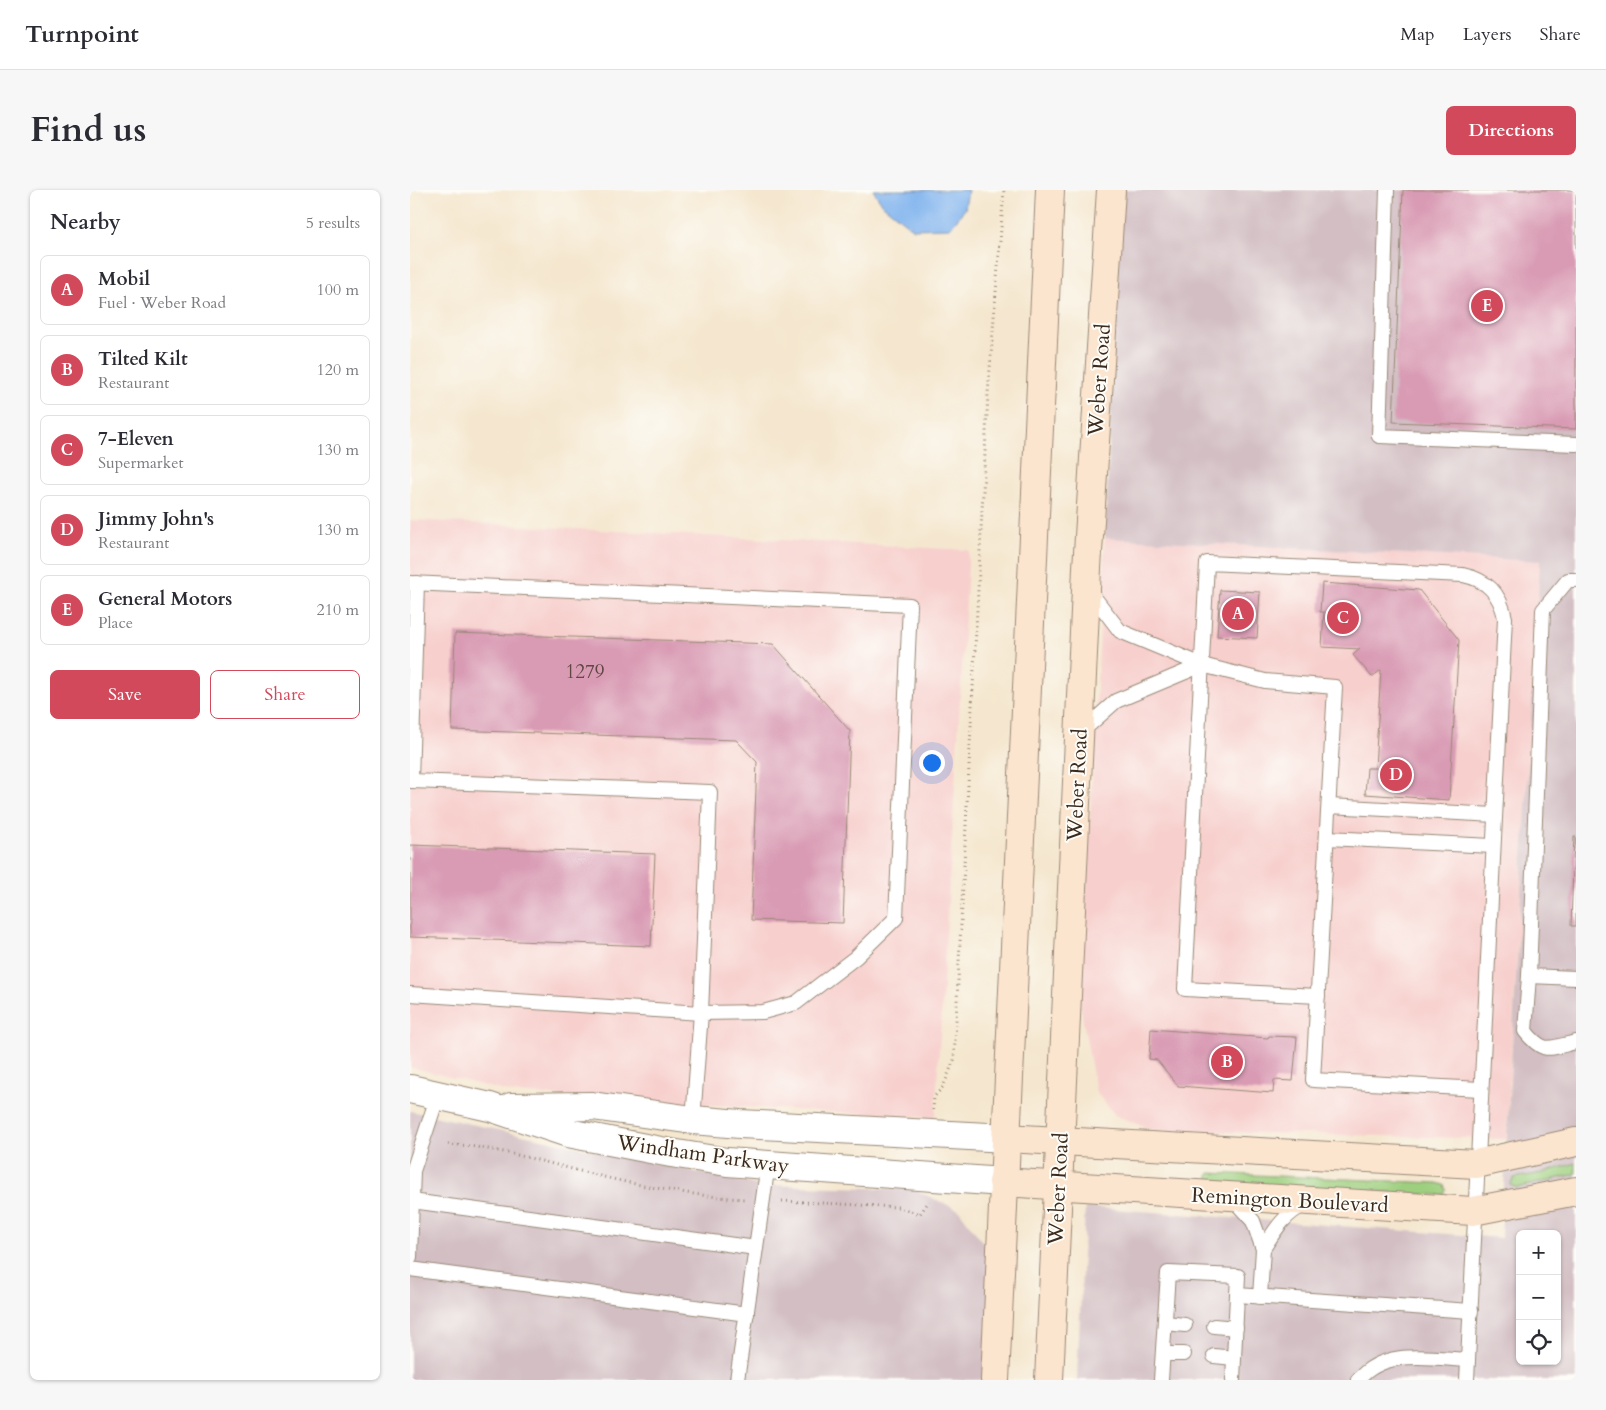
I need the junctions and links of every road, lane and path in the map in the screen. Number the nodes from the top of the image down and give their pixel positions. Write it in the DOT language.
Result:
graph roads {
  1 [pos="1004,190"];
  2 [pos="1050,190"];
  3 [pos="1111,190"];
  4 [pos="1387,190"];
  5 [pos="1576,444"];
  6 [pos="1087,568"];
  7 [pos="1576,580"];
  8 [pos="413,583"];
  9 [pos="1202,665"];
  10 [pos="1080,734"];
  11 [pos="1329,806"];
  12 [pos="1495,815"];
  13 [pos="1327,838"];
  14 [pos="1493,846"];
  15 [pos="1529,976"];
  16 [pos="1576,978"];
  17 [pos="410,994"];
  18 [pos="1318,996"];
  19 [pos="701,1013"];
  20 [pos="1576,1042"];
  21 [pos="410,1089"];
  22 [pos="1480,1089"];
  23 [pos="438,1095"];
  24 [pos="490,1107"];
  25 [pos="693,1120"];
  26 [pos="932,1134"];
  27 [pos="1006,1138"];
  28 [pos="1060,1142"];
  29 [pos="1576,1142"];
  30 [pos="448,1144"];
  31 [pos="768,1164"];
  32 [pos="1476,1164"];
  33 [pos="929,1176"];
  34 [pos="1003,1182"];
  35 [pos="1058,1186"];
  36 [pos="1576,1192"];
  37 [pos="1231,1196"];
  38 [pos="763,1200"];
  39 [pos="412,1201"];
  40 [pos="1312,1201"];
  41 [pos="1474,1211"];
  42 [pos="756,1248"];
  43 [pos="1263,1250"];
  44 [pos="410,1257"];
  45 [pos="410,1269"];
  46 [pos="1238,1295"];
  47 [pos="1260,1297"];
  48 [pos="1471,1310"];
  49 [pos="746,1314"];
  50 [pos="1165,1323"];
  51 [pos="1185,1325"];
  52 [pos="1214,1326"];
  53 [pos="1236,1328"];
  54 [pos="1163,1354"];
  55 [pos="1184,1354"];
  56 [pos="1214,1356"];
  57 [pos="1234,1358"];
  58 [pos="1468,1360"];
  59 [pos="737,1380"];
  60 [pos="995,1380"];
  61 [pos="1049,1380"];
  62 [pos="1161,1380"];
  63 [pos="1233,1380"];
  64 [pos="1358,1380"];
  65 [pos="1467,1380"];
  1 -- 26 [label="path"];
  2 -- 27 [label="main road"];
  3 -- 6 [label="main road, Weber Road"];
  4 -- 5 [label="lane"];
  6 -- 9 [label="lane"];
  6 -- 10 [label="main road, Weber Road"];
  7 -- 15 [label="lane"];
  8 -- 19 [label="lane"];
  8 -- 19 [label="lane"];
  9 -- 10 [label="lane"];
  9 -- 11 [label="lane"];
  9 -- 12 [label="lane"];
  9 -- 18 [label="lane"];
  10 -- 28 [label="main road, Weber Road"];
  11 -- 12 [label="lane"];
  11 -- 13 [label="lane"];
  12 -- 14 [label="lane"];
  13 -- 14 [label="lane"];
  13 -- 18 [label="lane"];
  14 -- 22 [label="lane"];
  15 -- 16 [label="lane"];
  15 -- 20 [label="lane"];
  17 -- 19 [label="lane"];
  18 -- 22 [label="lane"];
  19 -- 25 [label="lane"];
  21 -- 23 [label="street, Windham Parkway"];
  22 -- 32 [label="lane"];
  23 -- 24 [label="street, Windham Parkway"];
  23 -- 39 [label="lane"];
  24 -- 25 [label="street"];
  24 -- 31 [label="street, Windham Parkway"];
  25 -- 26 [label="street"];
  26 -- 27 [label="street"];
  27 -- 28 [label="main road"];
  27 -- 34 [label="main road"];
  28 -- 32 [label="main road"];
  28 -- 35 [label="main road, Weber Road"];
  29 -- 32 [label="main road"];
  30 -- 38 [label="path"];
  31 -- 33 [label="street, Windham Parkway"];
  31 -- 38 [label="lane"];
  32 -- 41 [label="lane"];
  33 -- 34 [label="street, Windham Parkway"];
  33 -- 38 [label="path"];
  34 -- 35 [label="main road, Remington Boulevard"];
  34 -- 60 [label="main road"];
  35 -- 37 [label="main road, Remington Boulevard"];
  35 -- 61 [label="main road, Weber Road"];
  36 -- 41 [label="main road, Remington Boulevard"];
  37 -- 40 [label="main road, Remington Boulevard"];
  37 -- 43 [label="lane"];
  38 -- 42 [label="lane"];
  39 -- 42 [label="lane"];
  39 -- 44 [label="lane"];
  40 -- 41 [label="main road, Remington Boulevard"];
  40 -- 43 [label="lane"];
  41 -- 48 [label="lane"];
  42 -- 49 [label="lane"];
  43 -- 47 [label="lane"];
  45 -- 49 [label="lane"];
  46 -- 47 [label="lane"];
  46 -- 50 [label="lane"];
  46 -- 53 [label="lane"];
  47 -- 48 [label="lane"];
  48 -- 58 [label="lane"];
  49 -- 59 [label="lane"];
  50 -- 51 [label="lane"];
  50 -- 54 [label="lane"];
  52 -- 53 [label="lane"];
  53 -- 57 [label="lane"];
  54 -- 55 [label="lane"];
  54 -- 62 [label="lane"];
  56 -- 57 [label="lane"];
  57 -- 63 [label="lane"];
  58 -- 64 [label="lane"];
  58 -- 65 [label="lane"];
}
